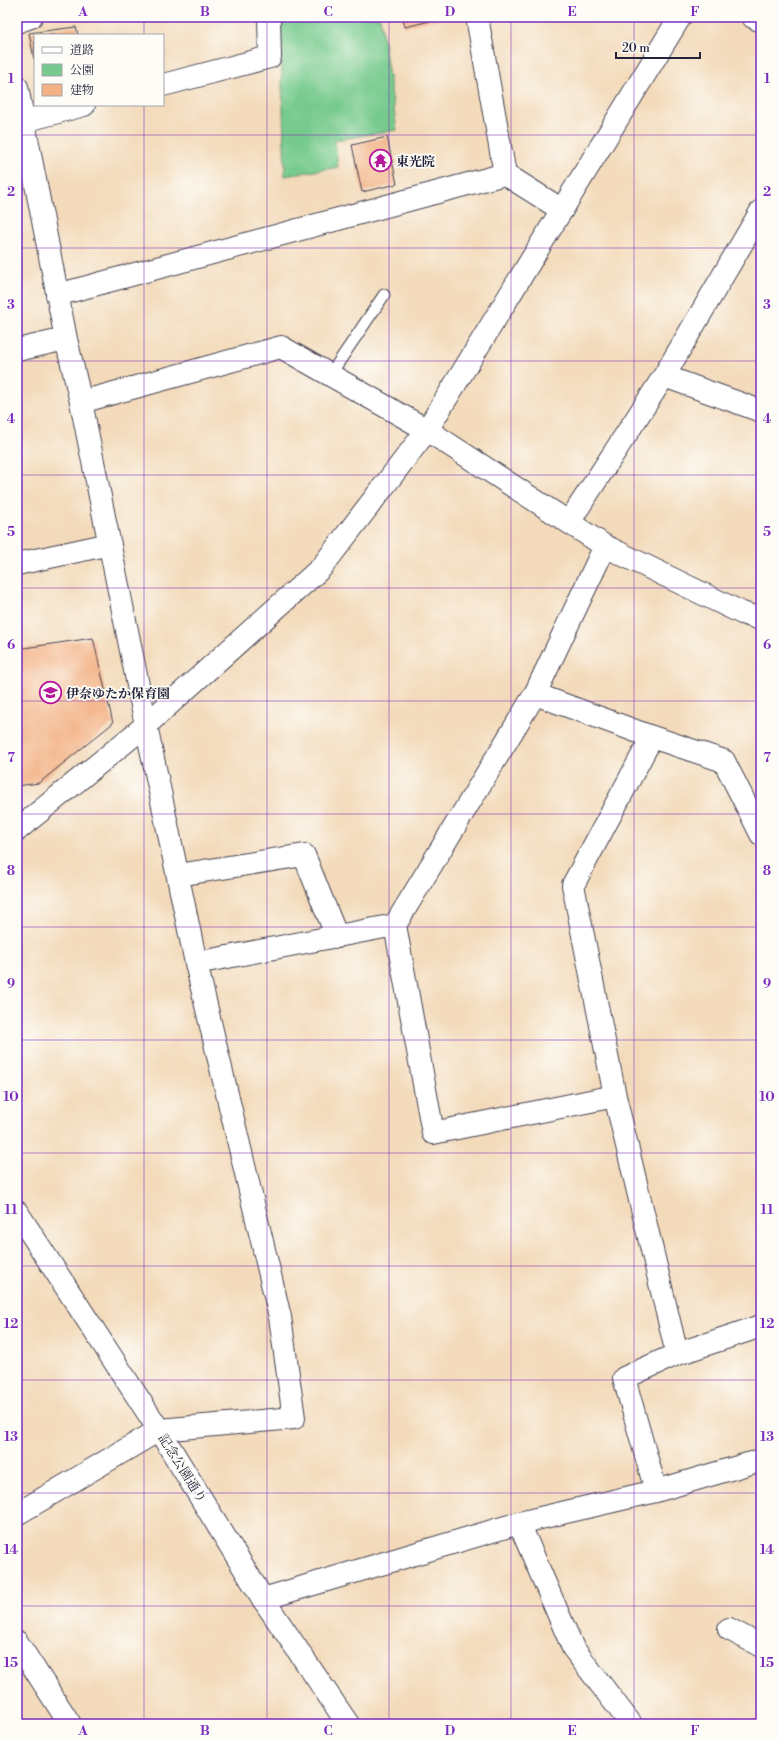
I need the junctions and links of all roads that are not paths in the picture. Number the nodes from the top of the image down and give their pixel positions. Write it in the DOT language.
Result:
graph roads {
  1 [pos="31,17"];
  2 [pos="269,17"];
  3 [pos="477,17"];
  4 [pos="680,17"];
  5 [pos="753,17"];
  6 [pos="761,21"];
  7 [pos="17,22"];
  8 [pos="164,85"];
  9 [pos="17,87"];
  10 [pos="80,106"];
  11 [pos="24,120"];
  12 [pos="505,174"];
  13 [pos="562,210"];
  14 [pos="761,211"];
  15 [pos="57,295"];
  16 [pos="384,295"];
  17 [pos="66,339"];
  18 [pos="17,350"];
  19 [pos="330,375"];
  20 [pos="664,376"];
  21 [pos="81,402"];
  22 [pos="761,411"];
  23 [pos="427,430"];
  24 [pos="569,522"];
  25 [pos="110,544"];
  26 [pos="605,546"];
  27 [pos="17,564"];
  28 [pos="761,619"];
  29 [pos="535,694"];
  30 [pos="146,725"];
  31 [pos="652,737"];
  32 [pos="755,810"];
  33 [pos="17,830"];
  34 [pos="761,834"];
  35 [pos="178,875"];
  36 [pos="395,925"];
  37 [pos="337,936"];
  38 [pos="196,963"];
  39 [pos="615,1096"];
  40 [pos="17,1212"];
  41 [pos="761,1326"];
  42 [pos="677,1354"];
  43 [pos="159,1430"];
  44 [pos="761,1460"];
  45 [pos="656,1491"];
  46 [pos="17,1514"];
  47 [pos="519,1524"];
  48 [pos="263,1599"];
  49 [pos="729,1629"];
  50 [pos="17,1642"];
  51 [pos="761,1646"];
  52 [pos="70,1724"];
  53 [pos="348,1724"];
  54 [pos="631,1724"];
  1 -- 7 [label="street"];
  2 -- 8 [label="street"];
  3 -- 12 [label="street"];
  4 -- 13 [label="street"];
  5 -- 6 [label="street"];
  9 -- 11 [label="street"];
  10 -- 11 [label="street"];
  11 -- 15 [label="street"];
  12 -- 13 [label="street"];
  12 -- 15 [label="street"];
  13 -- 23 [label="street"];
  14 -- 20 [label="street"];
  15 -- 17 [label="street"];
  16 -- 19 [label="lane"];
  17 -- 18 [label="street"];
  17 -- 21 [label="street"];
  19 -- 21 [label="street"];
  19 -- 23 [label="street"];
  20 -- 22 [label="street"];
  20 -- 24 [label="street"];
  21 -- 25 [label="street"];
  23 -- 24 [label="street"];
  23 -- 30 [label="street"];
  24 -- 26 [label="street"];
  25 -- 27 [label="street"];
  25 -- 30 [label="street"];
  26 -- 28 [label="street"];
  26 -- 29 [label="street"];
  29 -- 31 [label="street"];
  29 -- 36 [label="street"];
  30 -- 33 [label="street"];
  30 -- 35 [label="street"];
  31 -- 32 [label="street"];
  31 -- 39 [label="street"];
  32 -- 34 [label="street"];
  35 -- 37 [label="street"];
  35 -- 38 [label="street"];
  36 -- 37 [label="street"];
  36 -- 39 [label="street"];
  37 -- 38 [label="street"];
  38 -- 43 [label="street"];
  39 -- 42 [label="street"];
  40 -- 43 [label="street, 記念公園通り"];
  41 -- 42 [label="street"];
  42 -- 45 [label="street"];
  43 -- 46 [label="street"];
  43 -- 48 [label="street, 記念公園通り"];
  44 -- 45 [label="street"];
  45 -- 47 [label="street"];
  47 -- 48 [label="street"];
  47 -- 54 [label="street"];
  48 -- 53 [label="street, 記念公園通り"];
  49 -- 51 [label="street"];
  50 -- 52 [label="street"];
}
